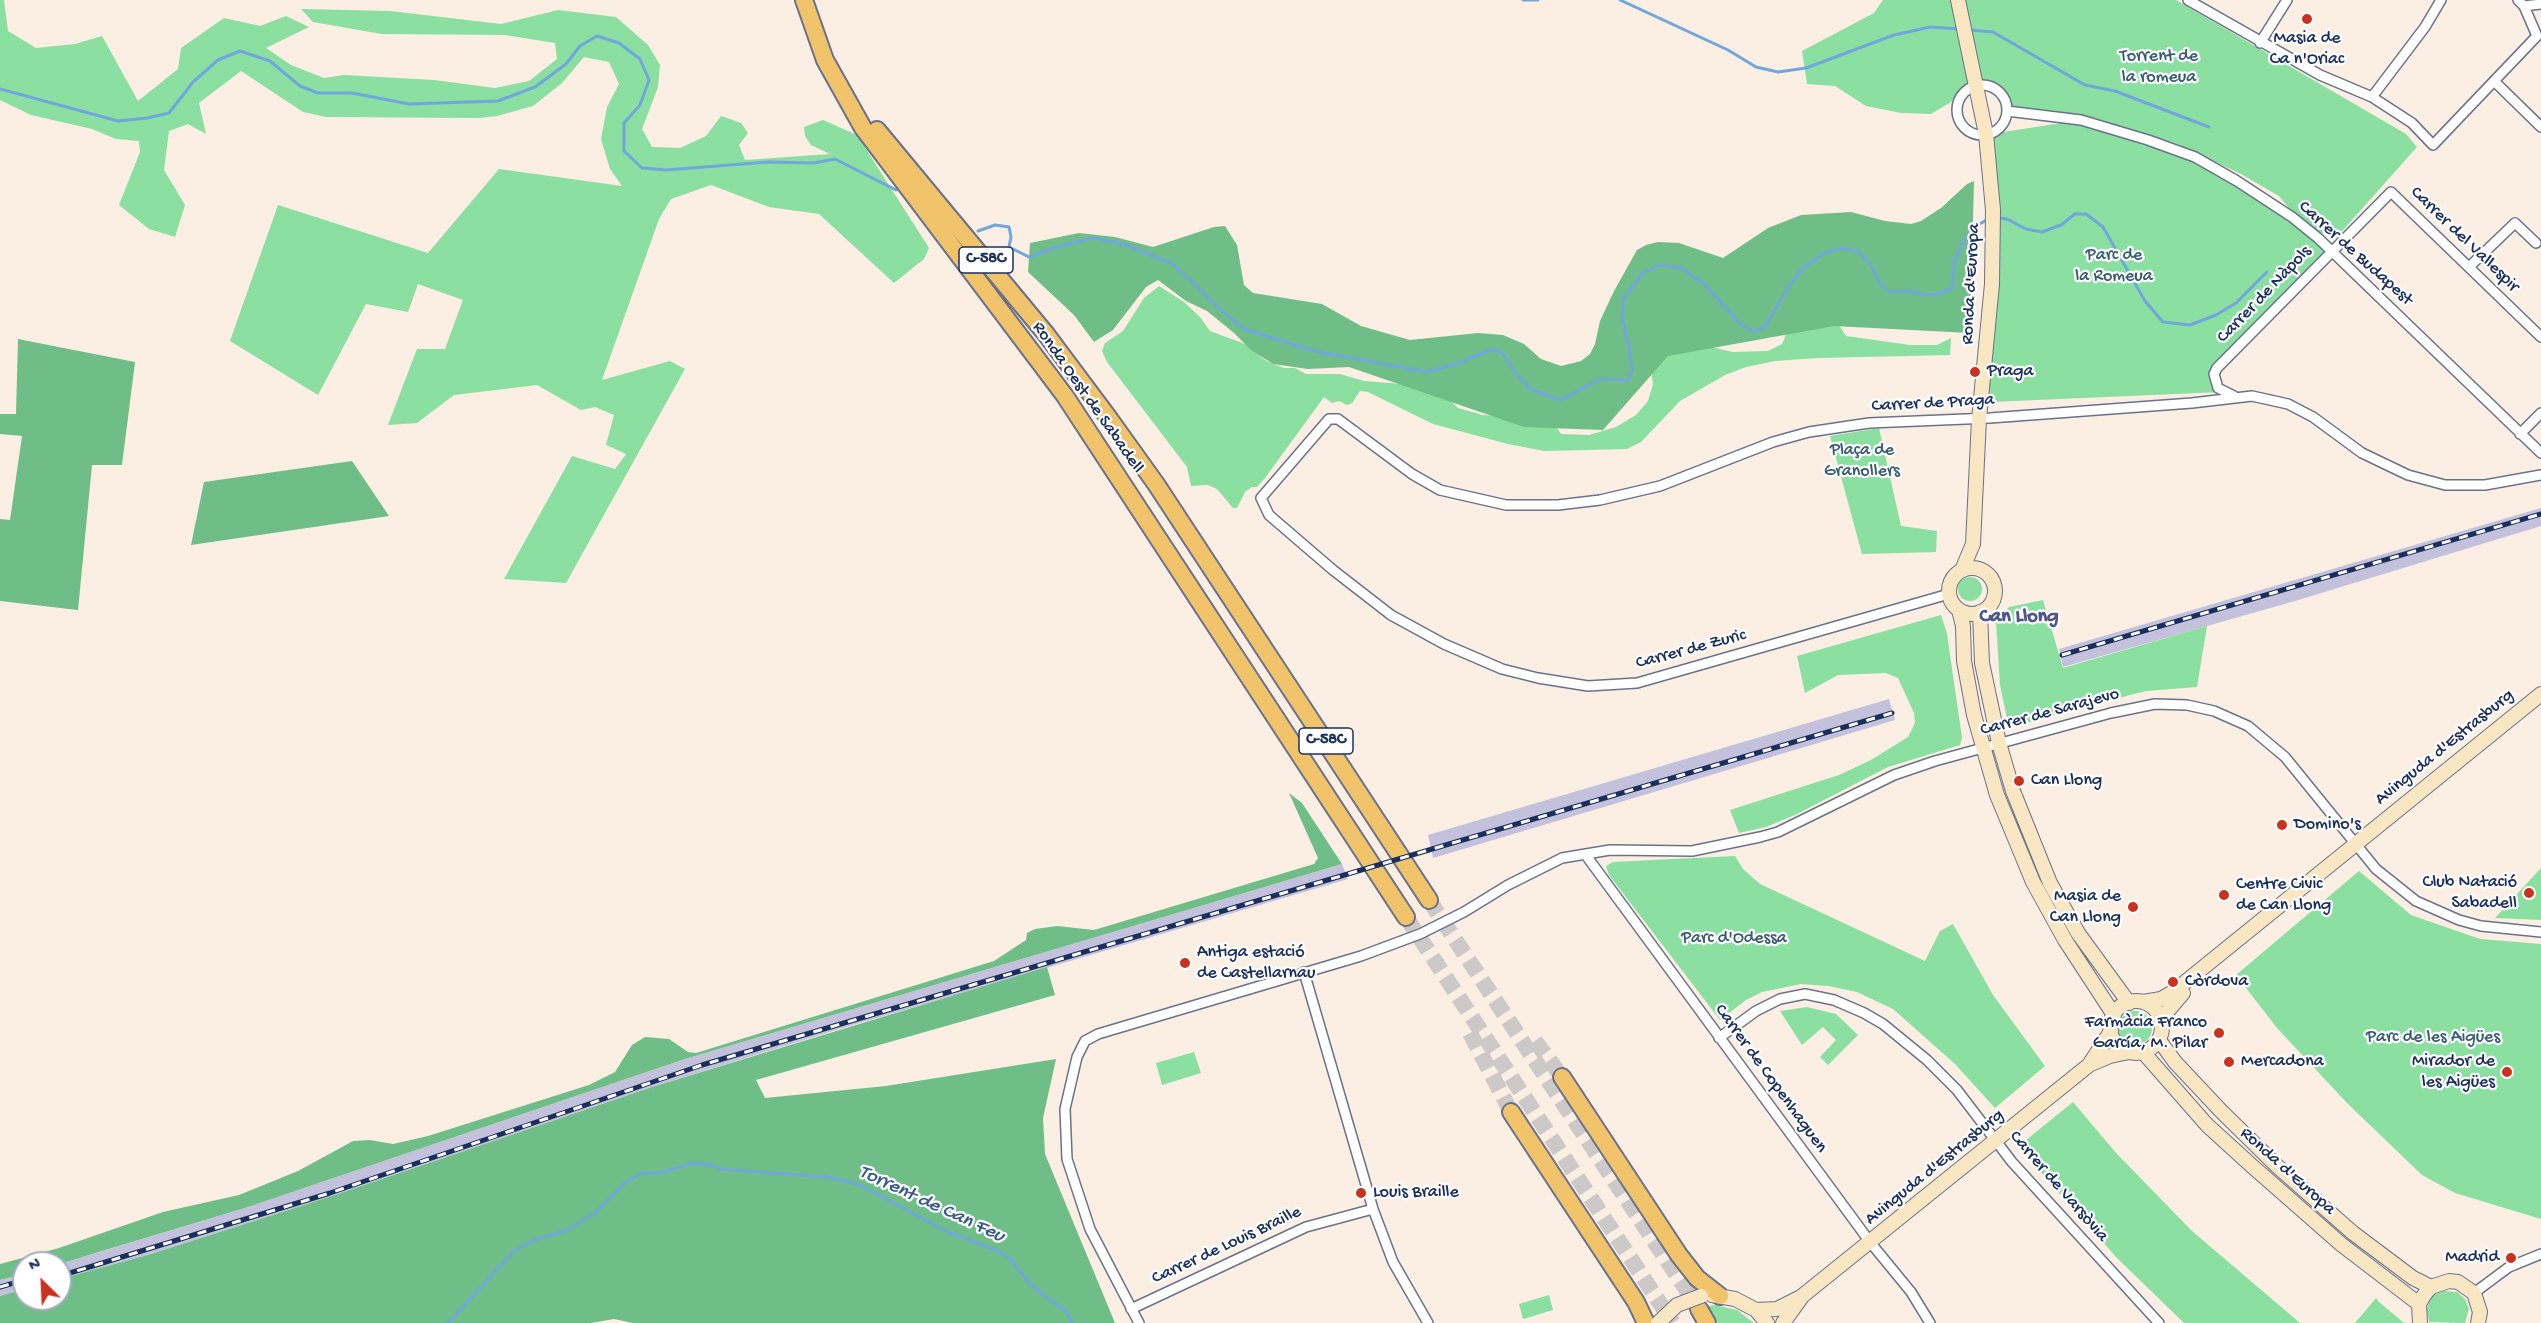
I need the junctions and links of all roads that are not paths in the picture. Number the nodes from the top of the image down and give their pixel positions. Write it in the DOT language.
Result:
graph roads {
  1 [pos="804,0"];
  2 [pos="811,0"];
  3 [pos="1958,0"];
  4 [pos="2188,0"];
  5 [pos="2287,0"];
  6 [pos="2441,0"];
  7 [pos="2521,3"];
  8 [pos="2541,4"];
  9 [pos="2539,36"];
  10 [pos="2260,43"];
  11 [pos="2495,82"];
  12 [pos="1975,86"];
  13 [pos="2372,97"];
  14 [pos="2007,111"];
  15 [pos="2541,127"];
  16 [pos="1986,134"];
  17 [pos="2391,192"];
  18 [pos="2536,243"];
  19 [pos="2331,251"];
  20 [pos="2469,267"];
  21 [pos="2541,337"];
  22 [pos="2235,396"];
  23 [pos="2541,413"];
  24 [pos="1979,419"];
  25 [pos="2520,434"];
  26 [pos="2541,453"];
  27 [pos="2541,475"];
  28 [pos="1269,515"];
  29 [pos="1973,544"];
  30 [pos="1962,570"];
  31 [pos="1985,573"];
  32 [pos="1949,594"];
  33 [pos="1959,610"];
  34 [pos="1980,612"];
  35 [pos="2541,694"];
  36 [pos="2541,702"];
  37 [pos="1999,743"];
  38 [pos="1982,747"];
  39 [pos="2357,847"];
  40 [pos="1585,854"];
  41 [pos="1429,900"];
  42 [pos="1406,917"];
  43 [pos="2541,932"];
  44 [pos="1304,972"];
  45 [pos="2144,1002"];
  46 [pos="2129,1003"];
  47 [pos="2114,1015"];
  48 [pos="2161,1019"];
  49 [pos="2111,1031"];
  50 [pos="1719,1038"];
  51 [pos="2159,1040"];
  52 [pos="2129,1052"];
  53 [pos="2143,1052"];
  54 [pos="2089,1065"];
  55 [pos="1562,1077"];
  56 [pos="1511,1112"];
  57 [pos="1996,1142"];
  58 [pos="1373,1209"];
  59 [pos="1870,1242"];
  60 [pos="2541,1254"];
  61 [pos="2431,1287"];
  62 [pos="2474,1293"];
  63 [pos="1720,1296"];
  64 [pos="1801,1297"];
  65 [pos="2419,1304"];
  66 [pos="1131,1309"];
  67 [pos="1703,1309"];
  68 [pos="1756,1310"];
  69 [pos="1139,1323"];
  70 [pos="1428,1323"];
  71 [pos="1646,1323"];
  72 [pos="1658,1323"];
  73 [pos="1767,1323"];
  74 [pos="1783,1323"];
  75 [pos="1930,1323"];
  76 [pos="2159,1323"];
  77 [pos="2420,1323"];
  78 [pos="2478,1323"];
  1 -- 42 [label="highway, Ronda Oest de Sabadell / C-58C"];
  2 -- 41 [label="highway, Ronda Oest de Sabadell / C-58C"];
  3 -- 12 [label="street, Ronda d'Europa"];
  4 -- 10 [label="street"];
  5 -- 10 [label="street"];
  6 -- 13 [label="street"];
  7 -- 8 [label="street"];
  7 -- 9 [label="street"];
  9 -- 11 [label="street"];
  10 -- 13 [label="street"];
  11 -- 13 [label="street"];
  11 -- 15 [label="street"];
  12 -- 14 [label="street"];
  12 -- 16 [label="street, Ronda d'Europa"];
  12 -- 16 [label="street"];
  14 -- 16 [label="street"];
  14 -- 19 [label="street, Carrer de Budapest"];
  16 -- 24 [label="street, Ronda d'Europa"];
  17 -- 19 [label="street, Carrer de Nàpols"];
  17 -- 20 [label="street, Carrer del Vallespir"];
  18 -- 20 [label="street"];
  19 -- 22 [label="street, Carrer de Nàpols"];
  19 -- 25 [label="street, Carrer de Budapest"];
  20 -- 21 [label="street, Carrer del Vallespir"];
  22 -- 24 [label="street, Carrer de Praga"];
  22 -- 27 [label="street, Carrer de Praga"];
  23 -- 25 [label="street"];
  24 -- 28 [label="street, Carrer de Praga"];
  24 -- 29 [label="street, Ronda d'Europa"];
  25 -- 26 [label="street, Carrer de Budapest"];
  28 -- 32 [label="street, Carrer de Zuric"];
  29 -- 30 [label="street, Ronda d'Europa"];
  29 -- 31 [label="street, Ronda d'Europa"];
  30 -- 31 [label="street"];
  30 -- 32 [label="street, Ronda d'Europa"];
  31 -- 34 [label="street, Ronda d'Europa"];
  32 -- 33 [label="street"];
  33 -- 34 [label="street"];
  33 -- 38 [label="street"];
  34 -- 37 [label="street"];
  35 -- 39 [label="street, Avinguda d'Estrasburg"];
  36 -- 39 [label="street, Avinguda d'Estrasburg"];
  37 -- 38 [label="street, Carrer de Sarajevo"];
  37 -- 39 [label="street, Carrer de Sarajevo"];
  37 -- 46 [label="street"];
  38 -- 40 [label="street, Carrer de Sarajevo"];
  38 -- 47 [label="street"];
  39 -- 43 [label="street, Carrer de Sarajevo"];
  39 -- 45 [label="street, Avinguda d'Estrasburg"];
  39 -- 48 [label="street, Avinguda d'Estrasburg"];
  40 -- 44 [label="street, Carrer de Sarajevo"];
  40 -- 50 [label="street, Carrer de Copenhaguen"];
  44 -- 58 [label="street"];
  44 -- 66 [label="street, Carrer de Sarajevo"];
  45 -- 46 [label="street"];
  45 -- 48 [label="street"];
  46 -- 47 [label="street"];
  47 -- 49 [label="street"];
  48 -- 51 [label="street"];
  49 -- 52 [label="street"];
  49 -- 54 [label="street, Avinguda d'Estrasburg"];
  50 -- 57 [label="street, Carrer de Varsòvia"];
  50 -- 59 [label="street, Carrer de Copenhaguen"];
  51 -- 53 [label="street"];
  51 -- 61 [label="street, Ronda d'Europa"];
  52 -- 53 [label="street"];
  52 -- 54 [label="street, Avinguda d'Estrasburg"];
  53 -- 65 [label="street, Ronda d'Europa"];
  54 -- 57 [label="street, Avinguda d'Estrasburg"];
  55 -- 63 [label="highway"];
  56 -- 71 [label="highway"];
  57 -- 59 [label="street, Avinguda d'Estrasburg"];
  57 -- 76 [label="street, Carrer de Varsòvia"];
  58 -- 66 [label="street, Carrer de Louis Braille"];
  58 -- 70 [label="street"];
  59 -- 64 [label="street, Avinguda d'Estrasburg"];
  59 -- 75 [label="street, Carrer de Copenhaguen"];
  60 -- 62 [label="street"];
  61 -- 62 [label="street"];
  61 -- 65 [label="street"];
  62 -- 78 [label="street"];
  63 -- 67 [label="street"];
  63 -- 68 [label="street"];
  64 -- 68 [label="street, Avinguda d'Estrasburg"];
  64 -- 74 [label="street, Avinguda d'Estrasburg"];
  65 -- 77 [label="street"];
  66 -- 69 [label="street"];
  67 -- 72 [label="street, bridge"];
  68 -- 73 [label="street"];
}
